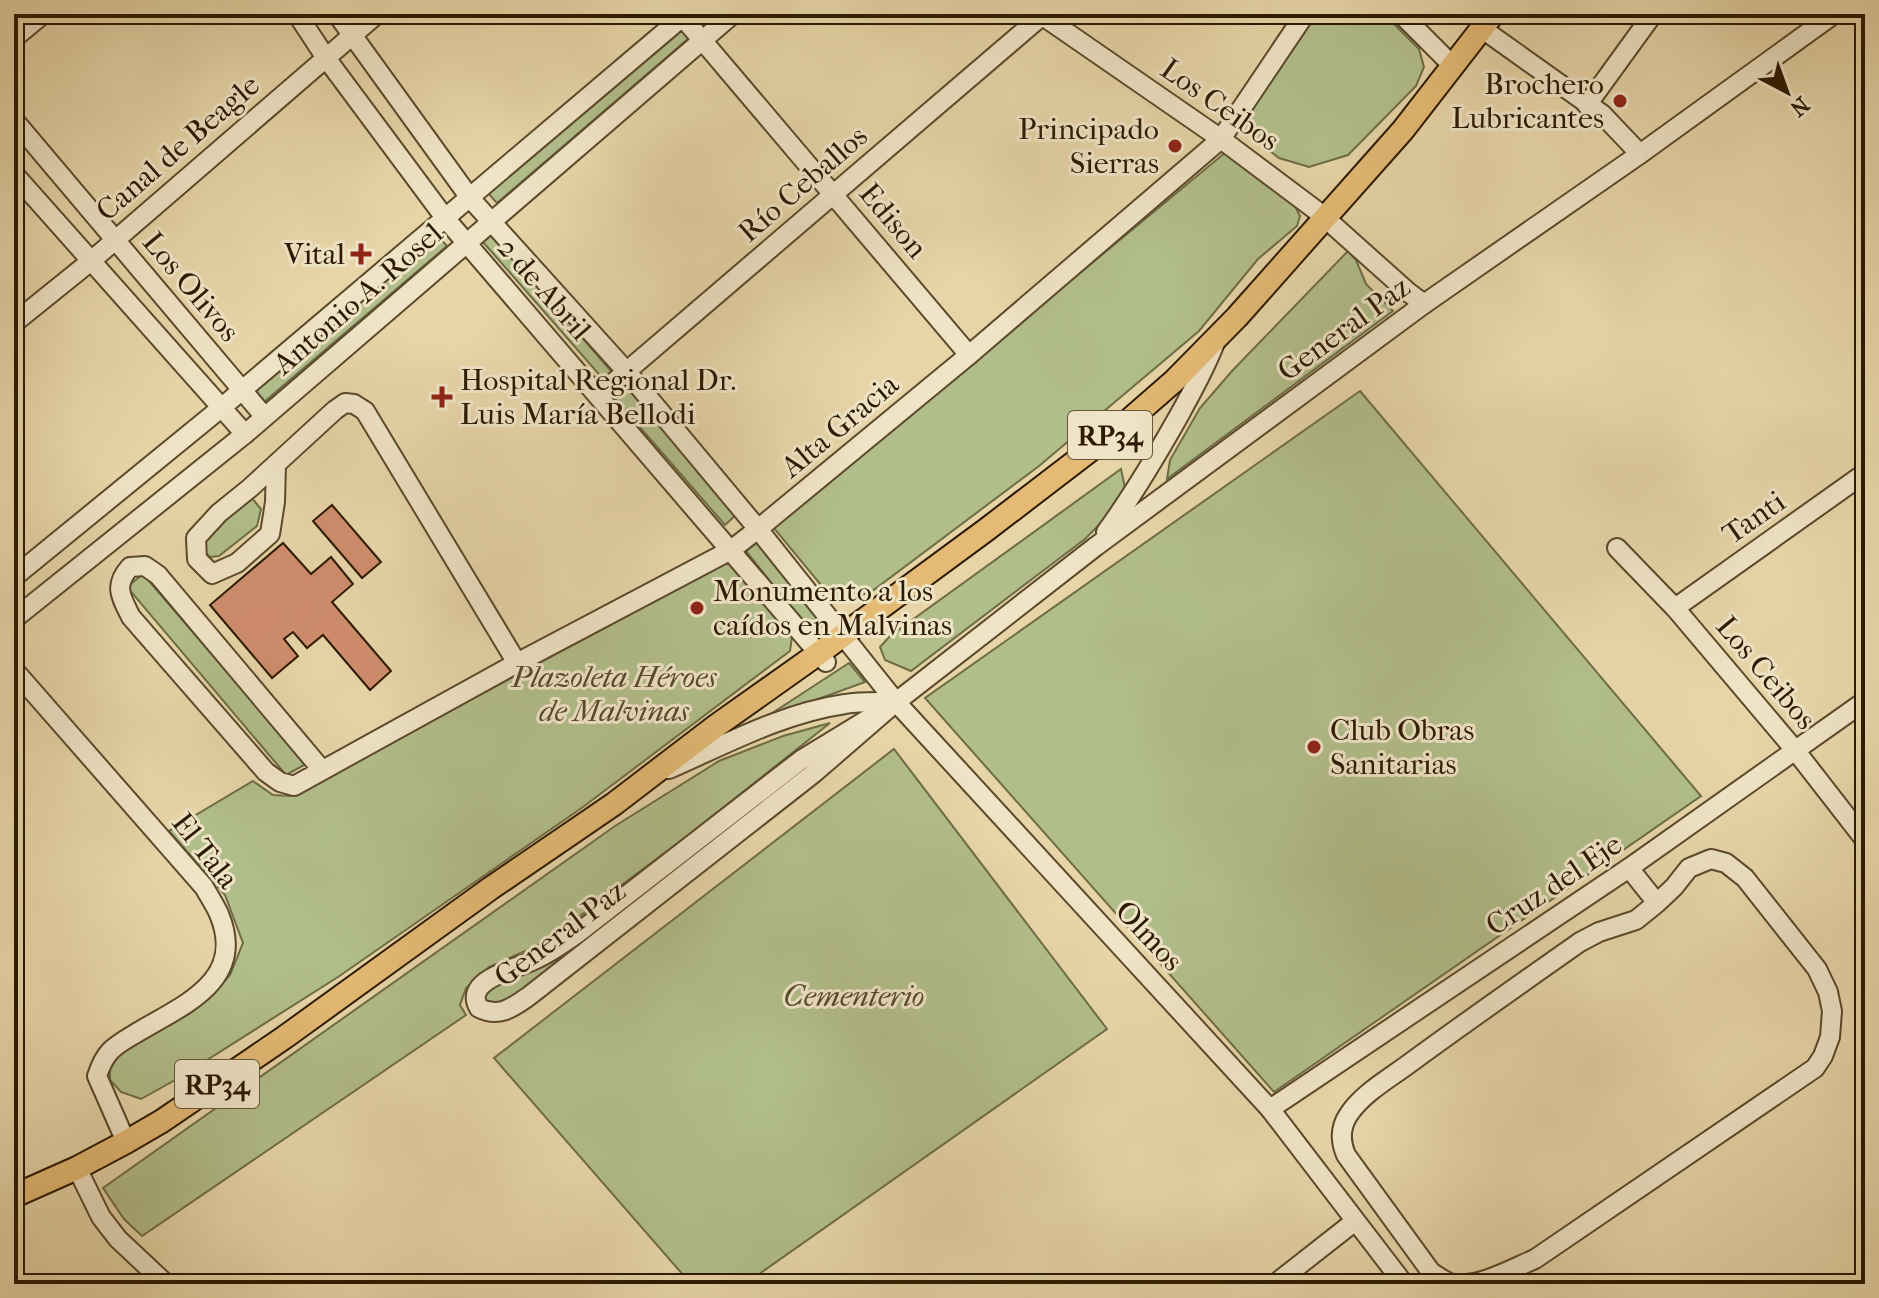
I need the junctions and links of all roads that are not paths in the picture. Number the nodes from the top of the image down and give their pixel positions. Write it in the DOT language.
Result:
graph roads {
  1 [pos="43,14"];
  2 [pos="297,14"];
  3 [pos="337,14"];
  4 [pos="377,14"];
  5 [pos="733,14"];
  6 [pos="1305,14"];
  7 [pos="1401,14"];
  8 [pos="1507,14"];
  9 [pos="1653,14"];
  10 [pos="1834,14"];
  11 [pos="683,15"];
  12 [pos="1042,15"];
  13 [pos="1492,24"];
  14 [pos="352,36"];
  15 [pos="14,38"];
  16 [pos="703,40"];
  17 [pos="326,58"];
  18 [pos="1453,66"];
  19 [pos="1587,105"];
  20 [pos="14,120"];
  21 [pos="1221,139"];
  22 [pos="1640,154"];
  23 [pos="14,174"];
  24 [pos="833,195"];
  25 [pos="470,198"];
  26 [pos="445,218"];
  27 [pos="1329,221"];
  28 [pos="491,223"];
  29 [pos="115,240"];
  30 [pos="467,242"];
  31 [pos="91,261"];
  32 [pos="1424,304"];
  33 [pos="14,323"];
  34 [pos="1213,349"];
  35 [pos="969,355"];
  36 [pos="627,372"];
  37 [pos="241,390"];
  38 [pos="599,395"];
  39 [pos="221,408"];
  40 [pos="264,416"];
  41 [pos="245,434"];
  42 [pos="276,465"];
  43 [pos="1865,473"];
  44 [pos="758,529"];
  45 [pos="1095,547"];
  46 [pos="1617,548"];
  47 [pos="731,550"];
  48 [pos="14,577"];
  49 [pos="1675,608"];
  50 [pos="14,619"];
  51 [pos="845,640"];
  52 [pos="822,658"];
  53 [pos="517,663"];
  54 [pos="14,670"];
  55 [pos="1865,701"];
  56 [pos="896,702"];
  57 [pos="1795,750"];
  58 [pos="322,770"];
  59 [pos="652,776"];
  60 [pos="1865,840"];
  61 [pos="1629,868"];
  62 [pos="1657,903"];
  63 [pos="1270,1109"];
  64 [pos="126,1142"];
  65 [pos="77,1168"];
  66 [pos="14,1196"];
  67 [pos="1354,1222"];
  68 [pos="166,1284"];
  69 [pos="1275,1284"];
  70 [pos="1404,1284"];
  1 -- 15 [label="street"];
  2 -- 17 [label="street, 2 de Abril"];
  3 -- 14 [label="street, 2 de Abril"];
  4 -- 14 [label="street, Canal de Beagle"];
  5 -- 16 [label="street, Antonio A. Rosel"];
  6 -- 21 [label="street, Alta Gracia"];
  7 -- 18 [label="street"];
  8 -- 13 [label="main road, RP34"];
  9 -- 19 [label="street"];
  10 -- 22 [label="street, General Paz"];
  11 -- 16 [label="street, Edison"];
  11 -- 25 [label="street, Antonio A. Rosel"];
  12 -- 21 [label="street, Los Ceibos"];
  12 -- 24 [label="street, Río Ceballos"];
  13 -- 18 [label="main road, RP34"];
  13 -- 19 [label="street"];
  13 -- 27 [label="main road, RP34"];
  14 -- 17 [label="street, Canal de Beagle"];
  14 -- 25 [label="street, 2 de Abril"];
  16 -- 24 [label="street, Edison"];
  16 -- 28 [label="street, Antonio A. Rosel"];
  17 -- 26 [label="street, 2 de Abril"];
  17 -- 29 [label="street, Canal de Beagle"];
  18 -- 27 [label="main road, RP34"];
  19 -- 22 [label="street"];
  20 -- 29 [label="street, Los Olivos"];
  21 -- 27 [label="street, Los Ceibos"];
  21 -- 35 [label="street, Alta Gracia"];
  22 -- 32 [label="street, General Paz"];
  23 -- 31 [label="street, Los Olivos"];
  24 -- 35 [label="street, Edison"];
  24 -- 36 [label="street, Río Ceballos"];
  25 -- 26 [label="street, Antonio A. Rosel"];
  25 -- 28 [label="street, 2 de Abril"];
  26 -- 30 [label="street, 2 de Abril"];
  26 -- 37 [label="street, Antonio A. Rosel"];
  27 -- 32 [label="street, Los Ceibos"];
  27 -- 34 [label="main road, RP34"];
  28 -- 30 [label="street, Antonio A. Rosel"];
  28 -- 36 [label="street, 2 de Abril"];
  29 -- 31 [label="street, Canal de Beagle"];
  29 -- 37 [label="street, Los Olivos"];
  30 -- 38 [label="street, 2 de Abril"];
  30 -- 40 [label="street, Antonio A. Rosel"];
  31 -- 33 [label="street, Canal de Beagle"];
  31 -- 39 [label="street, Los Olivos"];
  32 -- 45 [label="street, General Paz"];
  34 -- 45 [label="street"];
  34 -- 51 [label="main road, RP34"];
  35 -- 44 [label="street, Alta Gracia"];
  36 -- 38 [label="street, Río Ceballos"];
  36 -- 44 [label="street, 2 de Abril"];
  37 -- 39 [label="street, Antonio A. Rosel"];
  37 -- 40 [label="street, Los Olivos"];
  38 -- 47 [label="street, 2 de Abril"];
  39 -- 41 [label="street, Los Olivos"];
  39 -- 48 [label="street, Antonio A. Rosel"];
  40 -- 41 [label="street, Antonio A. Rosel"];
  41 -- 50 [label="street, Antonio A. Rosel"];
  42 -- 42 [label="street"];
  42 -- 53 [label="street"];
  43 -- 49 [label="street, Tanti"];
  44 -- 47 [label="street, Alta Gracia"];
  44 -- 51 [label="street, 2 de Abril"];
  45 -- 56 [label="street, General Paz"];
  46 -- 49 [label="street, Los Ceibos"];
  47 -- 52 [label="street, 2 de Abril"];
  47 -- 53 [label="street, Alta Gracia"];
  49 -- 57 [label="street, Los Ceibos"];
  51 -- 52 [label="main road, RP34"];
  51 -- 56 [label="street, Olmos"];
  52 -- 59 [label="main road, RP34"];
  53 -- 58 [label="street, Alta Gracia"];
  54 -- 64 [label="street, El Tala"];
  55 -- 57 [label="street, Cruz del Eje"];
  56 -- 56 [label="street, General Paz"];
  56 -- 59 [label="street"];
  56 -- 63 [label="street, Olmos"];
  57 -- 60 [label="street, Los Ceibos"];
  57 -- 61 [label="street, Cruz del Eje"];
  58 -- 58 [label="street, Alta Gracia"];
  59 -- 64 [label="main road, RP34"];
  61 -- 62 [label="street"];
  61 -- 63 [label="street, Cruz del Eje"];
  62 -- 62 [label="street"];
  63 -- 67 [label="street, Olmos"];
  64 -- 65 [label="main road, RP34"];
  65 -- 66 [label="main road, RP34"];
  65 -- 68 [label="street"];
  67 -- 69 [label="street"];
  67 -- 70 [label="street, Olmos"];
}
